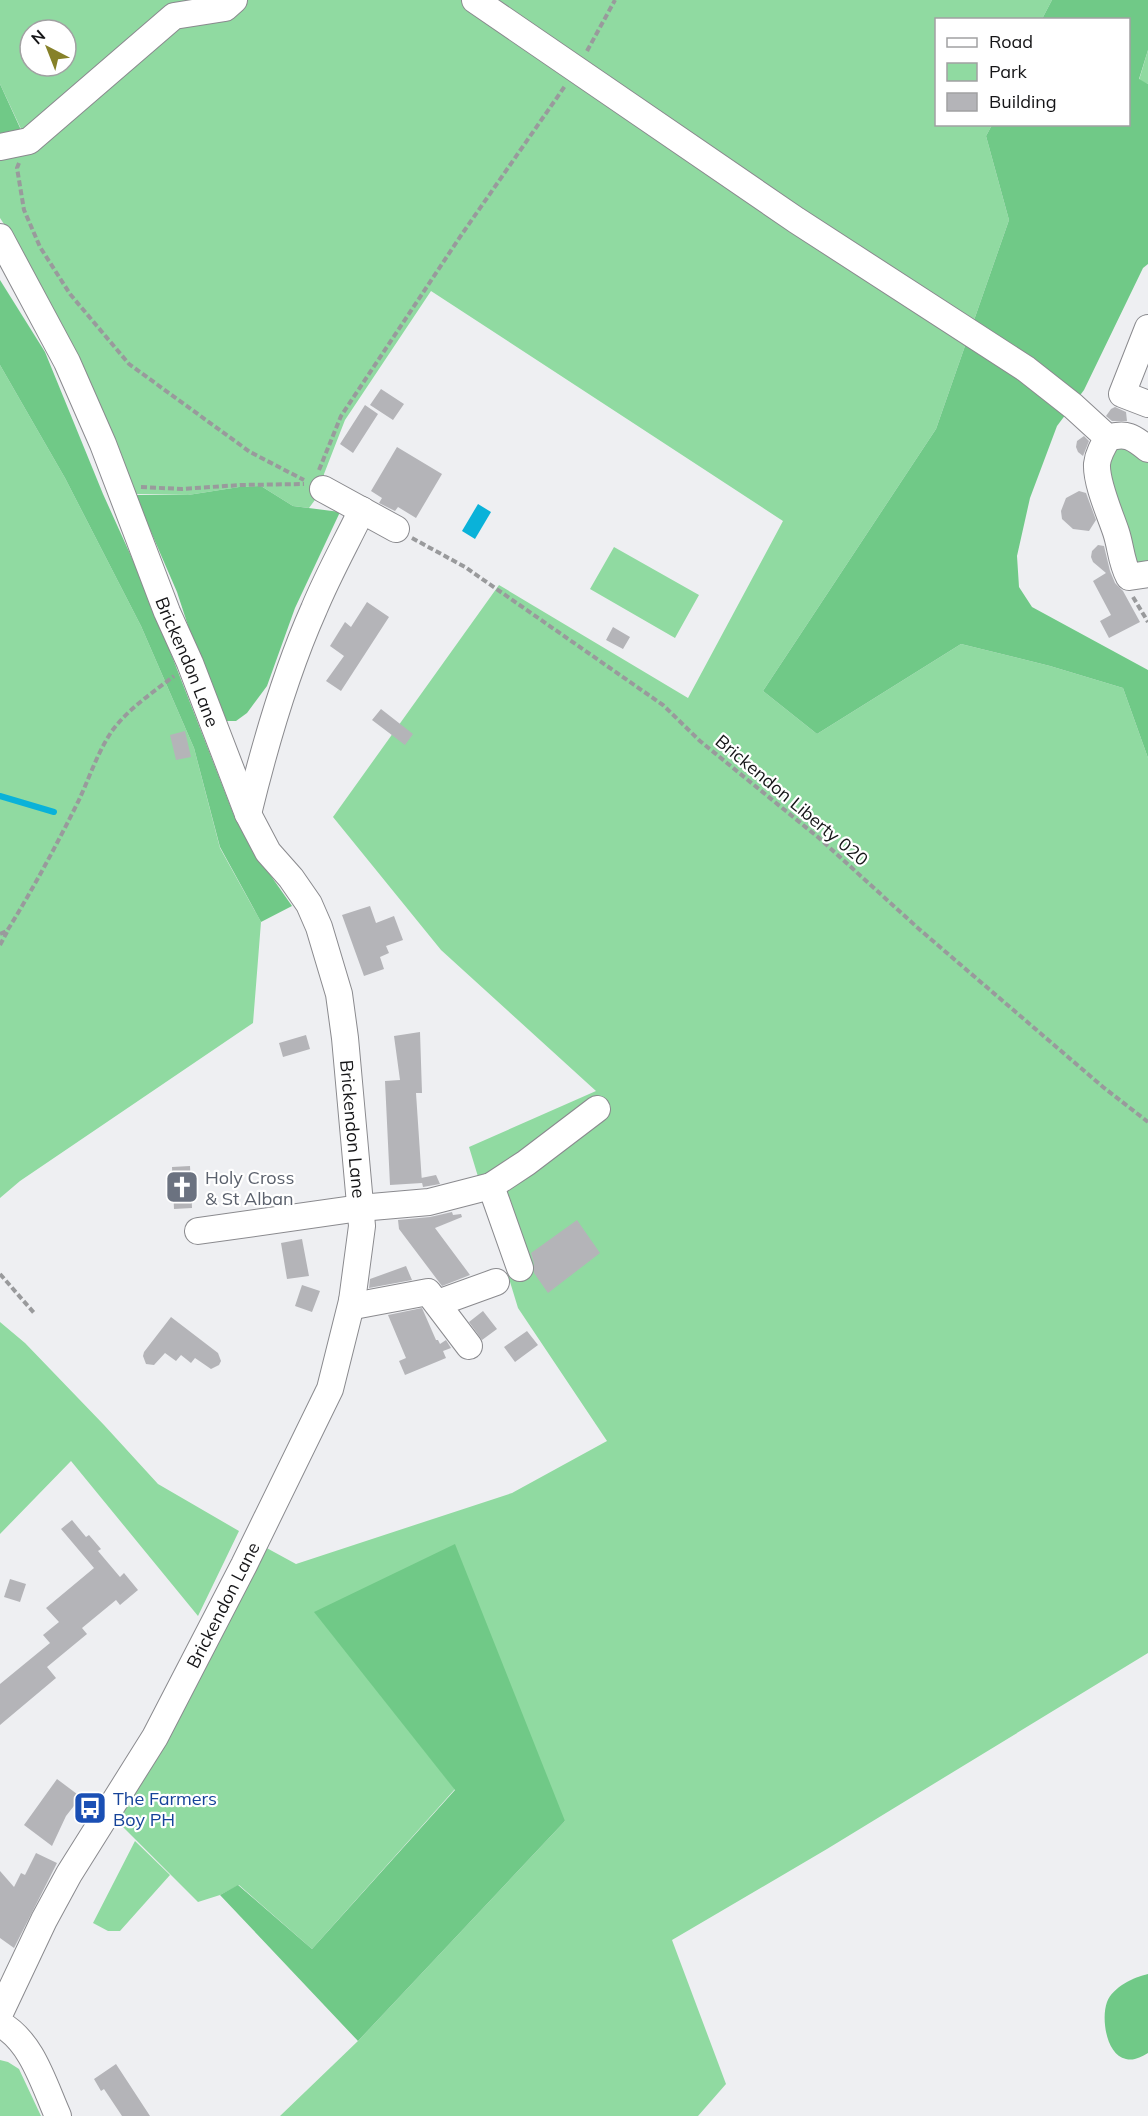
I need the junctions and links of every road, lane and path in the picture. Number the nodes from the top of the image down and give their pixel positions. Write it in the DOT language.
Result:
graph roads {
  1 [pos="234,0"];
  2 [pos="475,0"];
  3 [pos="615,0"];
  4 [pos="576,70"];
  5 [pos="29,141"];
  6 [pos="0,147"];
  7 [pos="0,237"];
  8 [pos="1148,328"];
  9 [pos="1148,404"];
  10 [pos="1108,438"];
  11 [pos="1148,449"];
  12 [pos="319,483"];
  13 [pos="119,486"];
  14 [pos="362,510"];
  15 [pos="396,529"];
  16 [pos="1148,574"];
  17 [pos="190,663"];
  18 [pos="266,746"];
  19 [pos="223,752"];
  20 [pos="248,814"];
  21 [pos="7,932"];
  22 [pos="0,934"];
  23 [pos="0,945"];
  24 [pos="597,1109"];
  25 [pos="1148,1122"];
  26 [pos="491,1186"];
  27 [pos="360,1208"];
  28 [pos="198,1231"];
  29 [pos="520,1268"];
  30 [pos="0,1274"];
  31 [pos="496,1282"];
  32 [pos="352,1301"];
  33 [pos="438,1304"];
  34 [pos="35,1314"];
  35 [pos="470,1346"];
  36 [pos="8,1975"];
  37 [pos="0,2013"];
  38 [pos="0,2024"];
  39 [pos="58,2116"];
  1 -- 5 [label="street"];
  2 -- 4 [label="street"];
  3 -- 4 [label="path"];
  4 -- 10 [label="street"];
  4 -- 12 [label="path"];
  5 -- 6 [label="street"];
  5 -- 13 [label="path"];
  7 -- 13 [label="street, Brickendon Lane"];
  8 -- 9 [label="street"];
  10 -- 11 [label="street"];
  10 -- 16 [label="street"];
  12 -- 14 [label="street"];
  13 -- 17 [label="street, Brickendon Lane"];
  14 -- 15 [label="street"];
  14 -- 18 [label="street"];
  15 -- 25 [label="path, Brickendon Liberty 020"];
  17 -- 19 [label="street, Brickendon Lane"];
  17 -- 21 [label="path"];
  18 -- 19 [label="street"];
  18 -- 20 [label="street"];
  19 -- 20 [label="street, Brickendon Lane"];
  20 -- 27 [label="street, Brickendon Lane"];
  21 -- 22 [label="path"];
  21 -- 23 [label="path"];
  24 -- 26 [label="street"];
  26 -- 27 [label="street"];
  26 -- 29 [label="street"];
  27 -- 28 [label="street"];
  27 -- 32 [label="street, Brickendon Lane"];
  30 -- 34 [label="path"];
  31 -- 33 [label="street"];
  32 -- 33 [label="street"];
  32 -- 36 [label="street, Brickendon Lane"];
  33 -- 35 [label="street"];
  36 -- 37 [label="street, Brickendon Lane"];
  38 -- 39 [label="street"];
}
